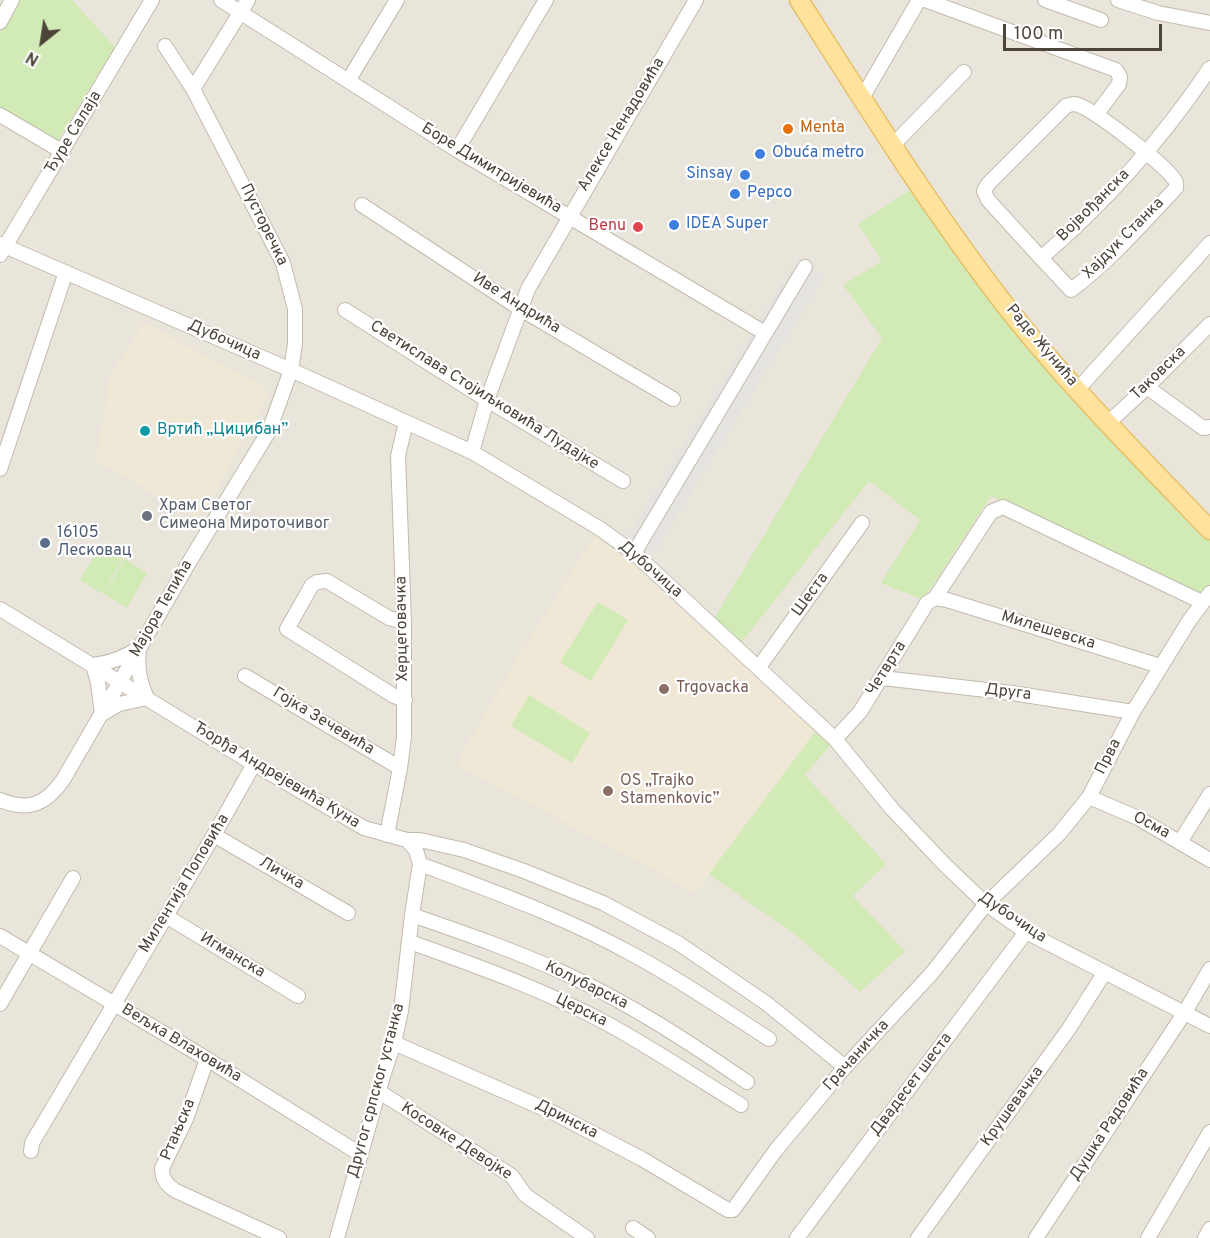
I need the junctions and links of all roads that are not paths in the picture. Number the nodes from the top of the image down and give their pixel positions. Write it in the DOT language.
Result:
graph roads {
  1 [pos="12,0"];
  2 [pos="221,0"];
  3 [pos="248,0"];
  4 [pos="397,0"];
  5 [pos="696,0"];
  6 [pos="799,0"];
  7 [pos="919,0"];
  8 [pos="925,0"];
  9 [pos="1045,0"];
  10 [pos="1118,0"];
  11 [pos="542,1"];
  12 [pos="147,3"];
  13 [pos="240,13"];
  14 [pos="1101,20"];
  15 [pos="0,22"];
  16 [pos="1210,23"];
  17 [pos="165,46"];
  18 [pos="1210,68"];
  19 [pos="964,72"];
  20 [pos="348,81"];
  21 [pos="193,89"];
  22 [pos="862,98"];
  23 [pos="0,115"];
  24 [pos="1096,116"];
  25 [pos="893,145"];
  26 [pos="457,150"];
  27 [pos="63,152"];
  28 [pos="1146,152"];
  29 [pos="362,205"];
  30 [pos="568,216"];
  31 [pos="1210,243"];
  32 [pos="2,249"];
  33 [pos="1041,258"];
  34 [pos="805,267"];
  35 [pos="66,272"];
  36 [pos="519,308"];
  37 [pos="345,310"];
  38 [pos="1210,324"];
  39 [pos="765,333"];
  40 [pos="291,370"];
  41 [pos="1147,387"];
  42 [pos="1078,389"];
  43 [pos="673,399"];
  44 [pos="487,400"];
  45 [pos="406,422"];
  46 [pos="1108,423"];
  47 [pos="1210,428"];
  48 [pos="472,452"];
  49 [pos="0,469"];
  50 [pos="623,481"];
  51 [pos="862,523"];
  52 [pos="1210,530"];
  53 [pos="634,553"];
  54 [pos="1206,597"];
  55 [pos="935,598"];
  56 [pos="0,609"];
  57 [pos="404,622"];
  58 [pos="139,648"];
  59 [pos="93,665"];
  60 [pos="1160,666"];
  61 [pos="759,667"];
  62 [pos="245,676"];
  63 [pos="883,678"];
  64 [pos="120,681"];
  65 [pos="147,698"];
  66 [pos="405,700"];
  67 [pos="1133,712"];
  68 [pos="102,714"];
  69 [pos="835,739"];
  70 [pos="254,764"];
  71 [pos="400,768"];
  72 [pos="1210,794"];
  73 [pos="1089,797"];
  74 [pos="0,800"];
  75 [pos="387,835"];
  76 [pos="214,836"];
  77 [pos="407,840"];
  78 [pos="1180,842"];
  79 [pos="1210,860"];
  80 [pos="420,864"];
  81 [pos="73,878"];
  82 [pos="986,904"];
  83 [pos="348,913"];
  84 [pos="412,915"];
  85 [pos="166,916"];
  86 [pos="1026,932"];
  87 [pos="0,936"];
  88 [pos="410,942"];
  89 [pos="29,953"];
  90 [pos="1210,969"];
  91 [pos="1105,972"];
  92 [pos="298,996"];
  93 [pos="114,1003"];
  94 [pos="0,1004"];
  95 [pos="1185,1012"];
  96 [pos="1210,1026"];
  97 [pos="769,1039"];
  98 [pos="394,1043"];
  99 [pos="207,1059"];
  100 [pos="845,1067"];
  101 [pos="747,1082"];
  102 [pos="378,1091"];
  103 [pos="741,1105"];
  104 [pos="1210,1132"];
  105 [pos="31,1151"];
  106 [pos="360,1154"];
  107 [pos="731,1210"];
  108 [pos="633,1228"];
  109 [pos="1210,1229"];
  110 [pos="279,1238"];
  111 [pos="337,1238"];
  112 [pos="587,1238"];
  113 [pos="648,1238"];
  114 [pos="797,1238"];
  115 [pos="918,1238"];
  116 [pos="1036,1238"];
  117 [pos="1148,1238"];
  118 [pos="1205,1238"];
  1 -- 15 [label="street"];
  2 -- 13 [label="street, Боре Димитријевића"];
  3 -- 13 [label="street"];
  4 -- 20 [label="street"];
  5 -- 30 [label="street, Алексе Ненадовића"];
  6 -- 22 [label="main road, Раде Жунића"];
  7 -- 22 [label="street"];
  8 -- 24 [label="street"];
  9 -- 14 [label="street"];
  10 -- 16 [label="street"];
  11 -- 26 [label="street"];
  12 -- 27 [label="street, Ђуре Салаја"];
  13 -- 20 [label="street, Боре Димитријевића"];
  13 -- 21 [label="street"];
  17 -- 21 [label="street, Пусторечка"];
  18 -- 28 [label="street, Војвођанска"];
  19 -- 25 [label="street"];
  20 -- 26 [label="street, Боре Димитријевића"];
  21 -- 40 [label="street, Пусторечка"];
  22 -- 25 [label="main road, Раде Жунића"];
  23 -- 27 [label="street"];
  24 -- 28 [label="street"];
  24 -- 33 [label="street"];
  25 -- 42 [label="main road, Раде Жунића"];
  26 -- 30 [label="street, Боре Димитријевића"];
  27 -- 32 [label="street, Ђуре Салаја"];
  28 -- 33 [label="street, Војвођанска"];
  28 -- 33 [label="street, Хајдук Станка"];
  29 -- 36 [label="street, Иве Андрића"];
  30 -- 36 [label="street, Алексе Ненадовића"];
  30 -- 39 [label="street, Боре Димитријевића"];
  31 -- 42 [label="street"];
  32 -- 35 [label="street, Дубочица"];
  34 -- 39 [label="street"];
  35 -- 40 [label="street, Дубочица"];
  35 -- 49 [label="street"];
  36 -- 43 [label="street, Иве Андрића"];
  36 -- 44 [label="street, Алексе Ненадовића"];
  37 -- 44 [label="street, Светислава Стојиљковића Лудајке"];
  38 -- 41 [label="street, Таковска"];
  39 -- 53 [label="street"];
  40 -- 45 [label="street, Дубочица"];
  40 -- 58 [label="street, Мајора Тепића"];
  41 -- 46 [label="street, Таковска"];
  41 -- 47 [label="street"];
  42 -- 46 [label="main road, Раде Жунића"];
  44 -- 48 [label="street, Алексе Ненадовића"];
  44 -- 50 [label="street, Светислава Стојиљковића Лудајке"];
  45 -- 48 [label="street, Дубочица"];
  45 -- 57 [label="street, Херцеговачка"];
  46 -- 52 [label="main road, Раде Жунића"];
  48 -- 53 [label="street, Дубочица"];
  51 -- 61 [label="street, Шеста"];
  53 -- 61 [label="street, Дубочица"];
  54 -- 55 [label="street, Четврта"];
  54 -- 60 [label="street, Прва"];
  55 -- 60 [label="street, Милешевска"];
  55 -- 63 [label="street, Четврта"];
  56 -- 59 [label="street, Ђорђа Андрејевића Куна"];
  57 -- 66 [label="street, Херцеговачка"];
  57 -- 66 [label="street"];
  58 -- 59 [label="street"];
  58 -- 64 [label="street, Мајора Тепића"];
  58 -- 65 [label="street"];
  59 -- 64 [label="street, Ђорђа Андрејевића Куна"];
  59 -- 68 [label="street"];
  60 -- 67 [label="street, Прва"];
  61 -- 69 [label="street, Дубочица"];
  62 -- 71 [label="street, Гојка Зечевића"];
  63 -- 67 [label="street, Друга"];
  63 -- 69 [label="street, Четврта"];
  64 -- 65 [label="street, Ђорђа Андрејевића Куна"];
  64 -- 68 [label="street, Мајора Тепића"];
  65 -- 68 [label="street"];
  65 -- 70 [label="street, Ђорђа Андрејевића Куна"];
  66 -- 71 [label="street, Херцеговачка"];
  67 -- 73 [label="street, Прва"];
  68 -- 74 [label="street, Мајора Тепића"];
  69 -- 82 [label="street, Дубочица"];
  70 -- 75 [label="street, Ђорђа Андрејевића Куна"];
  70 -- 76 [label="street, Милентија Поповића"];
  71 -- 75 [label="street, Херцеговачка"];
  72 -- 78 [label="street"];
  73 -- 78 [label="street, Осма"];
  73 -- 82 [label="street, Прва"];
  75 -- 77 [label="street, Ђорђа Андрејевића Куна"];
  76 -- 83 [label="street, Личка"];
  76 -- 85 [label="street, Милентија Поповића"];
  77 -- 80 [label="street"];
  77 -- 100 [label="street, Ђорђа Андрејевића Куна"];
  78 -- 79 [label="street, Осма"];
  80 -- 84 [label="street, Другог српског устанка"];
  80 -- 97 [label="street"];
  81 -- 89 [label="street"];
  82 -- 86 [label="street, Дубочица"];
  82 -- 100 [label="street, Грачаничка"];
  84 -- 88 [label="street, Другог српског устанка"];
  84 -- 101 [label="street, Колубарска"];
  85 -- 92 [label="street, Игманска"];
  85 -- 93 [label="street, Милентија Поповића"];
  86 -- 91 [label="street, Дубочица"];
  86 -- 114 [label="street, Двадесет шеста"];
  87 -- 89 [label="street, Вељка Влаховића"];
  88 -- 98 [label="street, Другог српског устанка"];
  88 -- 103 [label="street, Церска"];
  89 -- 93 [label="street, Вељка Влаховића"];
  89 -- 94 [label="street"];
  90 -- 95 [label="street, Душка Радовића"];
  91 -- 95 [label="street, Дубочица"];
  91 -- 115 [label="street, Крушевачка"];
  93 -- 99 [label="street, Вељка Влаховића"];
  93 -- 105 [label="street, Милентија Поповића"];
  95 -- 96 [label="street, Дубочица"];
  95 -- 116 [label="street, Душка Радовића"];
  98 -- 102 [label="street, Другог српског устанка"];
  98 -- 107 [label="street, Дринска"];
  99 -- 106 [label="street, Вељка Влаховића"];
  99 -- 110 [label="street, Ртањска"];
  100 -- 107 [label="street, Грачаничка"];
  102 -- 106 [label="street, Другог српског устанка"];
  102 -- 112 [label="street, Косовке Девојке"];
  104 -- 117 [label="street"];
  106 -- 111 [label="street, Другог српског устанка"];
  108 -- 113 [label="street"];
  109 -- 118 [label="street"];
}
